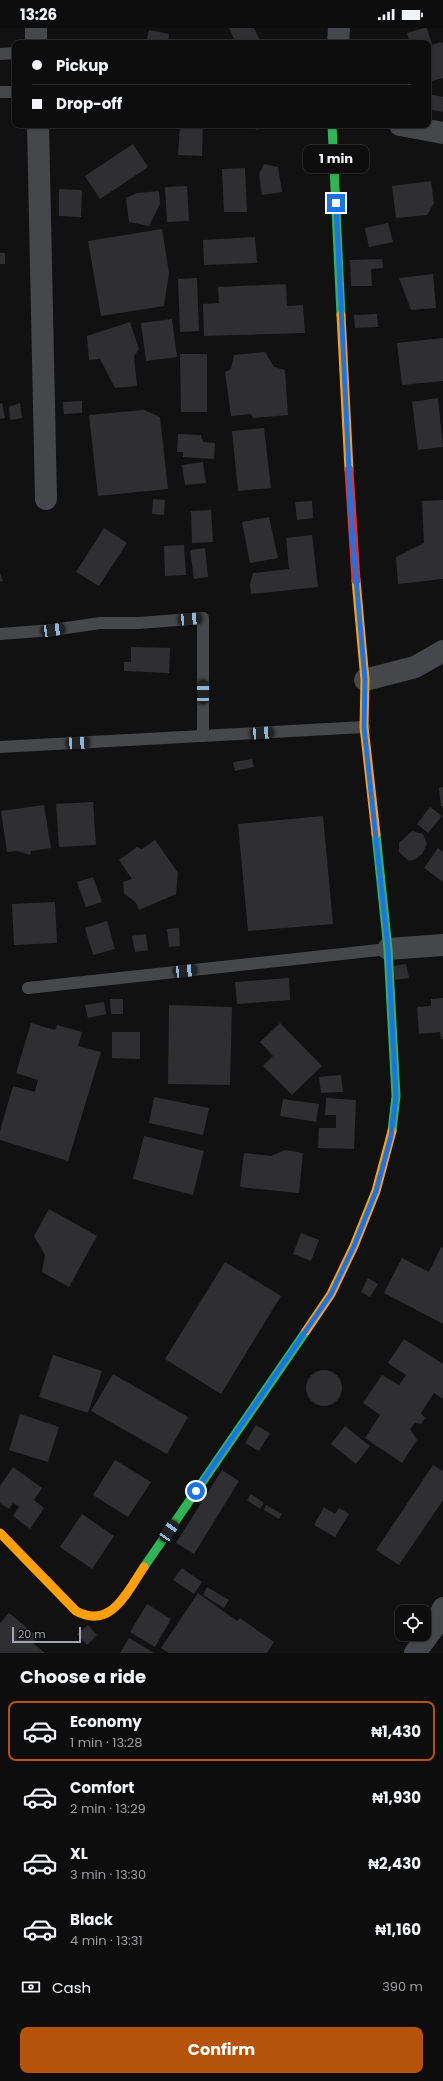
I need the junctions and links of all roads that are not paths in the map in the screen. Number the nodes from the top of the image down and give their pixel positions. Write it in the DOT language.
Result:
graph roads {
  1 [pos="36,28"];
  2 [pos="339,28"];
  3 [pos="36,40"];
  4 [pos="338,40"];
  5 [pos="12,53"];
  6 [pos="0,54"];
  7 [pos="0,92"];
  8 [pos="12,92"];
  9 [pos="38,128"];
  10 [pos="332,128"];
  11 [pos="416,128"];
  12 [pos="443,133"];
  13 [pos="46,499"];
  14 [pos="0,634"];
  15 [pos="443,651"];
  16 [pos="365,680"];
  17 [pos="364,727"];
  18 [pos="203,736"];
  19 [pos="0,747"];
  20 [pos="443,945"];
  21 [pos="388,949"];
  22 [pos="28,988"];
  23 [pos="0,1533"];
  24 [pos="443,1608"];
  25 [pos="415,1653"];
  1 -- 3 [label="street"];
  2 -- 4 [label="street"];
  5 -- 6 [label="lane"];
  7 -- 8 [label="lane"];
  9 -- 13 [label="street"];
  10 -- 16 [label="street"];
  11 -- 12 [label="street"];
  14 -- 18 [label="lane"];
  15 -- 16 [label="street"];
  16 -- 17 [label="street"];
  17 -- 18 [label="lane"];
  17 -- 21 [label="street"];
  18 -- 19 [label="lane"];
  20 -- 21 [label="street"];
  21 -- 22 [label="lane"];
  21 -- 23 [label="street"];
  24 -- 25 [label="street"];
}
